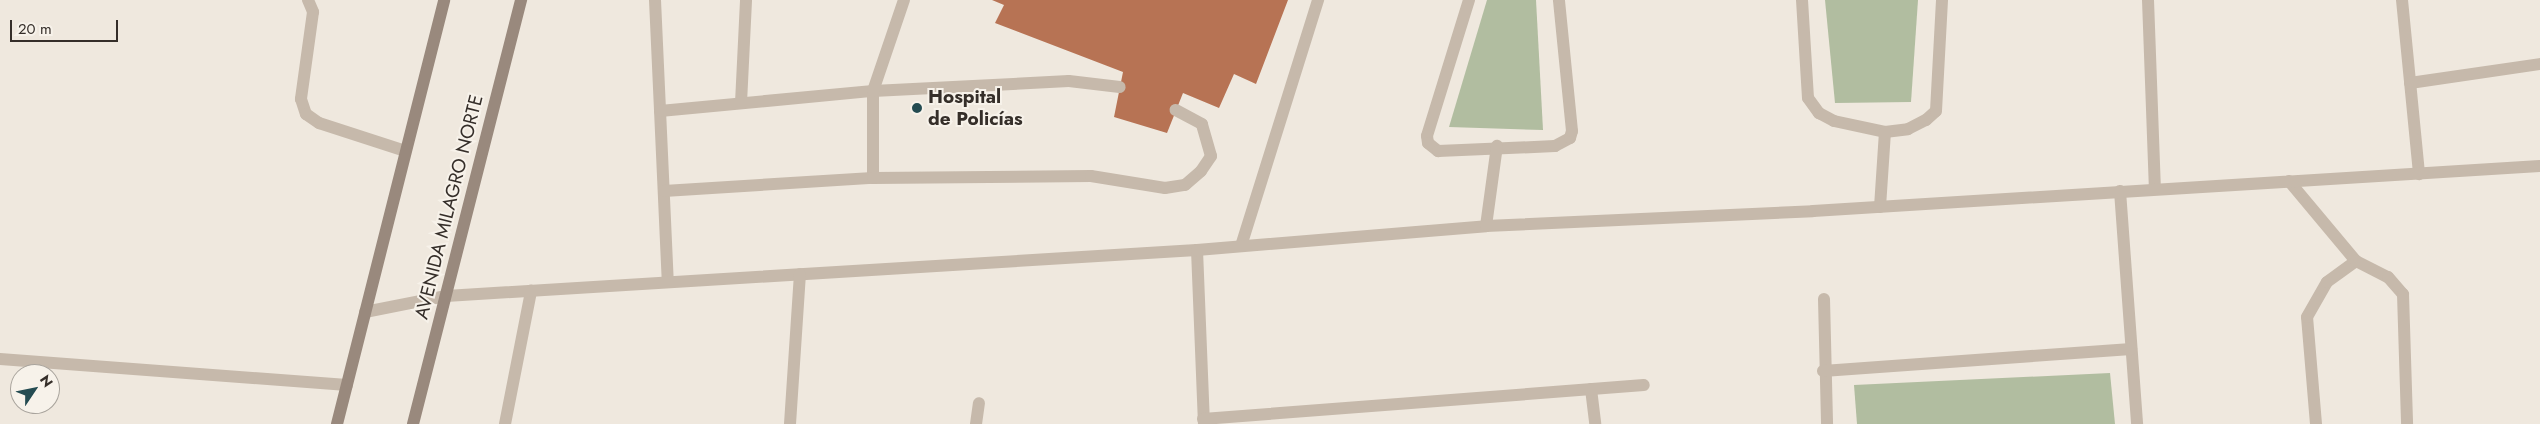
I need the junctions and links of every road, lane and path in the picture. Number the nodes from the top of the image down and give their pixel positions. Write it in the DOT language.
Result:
graph roads {
  1 [pos="308,0"];
  2 [pos="444,0"];
  3 [pos="521,0"];
  4 [pos="656,0"];
  5 [pos="746,0"];
  6 [pos="904,0"];
  7 [pos="1318,0"];
  8 [pos="1470,0"];
  9 [pos="1559,0"];
  10 [pos="1802,0"];
  11 [pos="1942,0"];
  12 [pos="2148,0"];
  13 [pos="2402,0"];
  14 [pos="2540,64"];
  15 [pos="2410,84"];
  16 [pos="1120,87"];
  17 [pos="873,91"];
  18 [pos="741,103"];
  19 [pos="1176,110"];
  20 [pos="660,111"];
  21 [pos="1885,132"];
  22 [pos="1497,146"];
  23 [pos="405,150"];
  24 [pos="2540,166"];
  25 [pos="2419,174"];
  26 [pos="873,178"];
  27 [pos="2289,181"];
  28 [pos="2155,188"];
  29 [pos="664,191"];
  30 [pos="2120,191"];
  31 [pos="1880,207"];
  32 [pos="1486,226"];
  33 [pos="1241,246"];
  34 [pos="1197,250"];
  35 [pos="2356,261"];
  36 [pos="800,274"];
  37 [pos="668,282"];
  38 [pos="531,291"];
  39 [pos="446,296"];
  40 [pos="1824,299"];
  41 [pos="365,312"];
  42 [pos="2131,349"];
  43 [pos="0,359"];
  44 [pos="1823,372"];
  45 [pos="346,385"];
  46 [pos="1644,385"];
  47 [pos="1591,389"];
  48 [pos="979,402"];
  49 [pos="1203,421"];
  50 [pos="337,424"];
  51 [pos="413,424"];
  52 [pos="504,424"];
  53 [pos="790,424"];
  54 [pos="976,424"];
  55 [pos="1595,424"];
  56 [pos="1826,424"];
  57 [pos="2137,424"];
  58 [pos="2316,424"];
  59 [pos="2407,424"];
  1 -- 23 [label="street"];
  2 -- 23 [label="main road"];
  3 -- 39 [label="main road, AVENIDA MILAGRO NORTE"];
  4 -- 20 [label="street"];
  5 -- 18 [label="street"];
  6 -- 17 [label="street"];
  7 -- 33 [label="street"];
  8 -- 22 [label="street"];
  9 -- 22 [label="street"];
  10 -- 21 [label="street"];
  11 -- 21 [label="street"];
  12 -- 28 [label="street"];
  13 -- 15 [label="street"];
  14 -- 15 [label="street"];
  15 -- 25 [label="street"];
  16 -- 17 [label="street"];
  17 -- 18 [label="street"];
  17 -- 26 [label="street"];
  18 -- 20 [label="street"];
  19 -- 26 [label="street"];
  20 -- 29 [label="street"];
  21 -- 31 [label="street"];
  22 -- 32 [label="street"];
  23 -- 41 [label="main road"];
  24 -- 25 [label="street"];
  25 -- 27 [label="street"];
  26 -- 29 [label="street"];
  27 -- 28 [label="street"];
  27 -- 35 [label="street"];
  28 -- 30 [label="street"];
  29 -- 37 [label="street"];
  30 -- 31 [label="street"];
  30 -- 42 [label="street"];
  31 -- 32 [label="street"];
  32 -- 33 [label="street"];
  33 -- 34 [label="street"];
  34 -- 36 [label="street"];
  34 -- 49 [label="street"];
  35 -- 58 [label="street"];
  35 -- 59 [label="street"];
  36 -- 37 [label="street"];
  36 -- 53 [label="street"];
  37 -- 38 [label="street"];
  38 -- 39 [label="street"];
  38 -- 52 [label="street"];
  39 -- 41 [label="street"];
  39 -- 51 [label="main road, AVENIDA MILAGRO NORTE"];
  40 -- 44 [label="street"];
  41 -- 45 [label="main road"];
  42 -- 44 [label="street"];
  42 -- 57 [label="street"];
  43 -- 45 [label="street"];
  44 -- 56 [label="street"];
  45 -- 50 [label="main road"];
  46 -- 47 [label="street"];
  47 -- 49 [label="street"];
  47 -- 55 [label="street"];
  48 -- 54 [label="street"];
}
